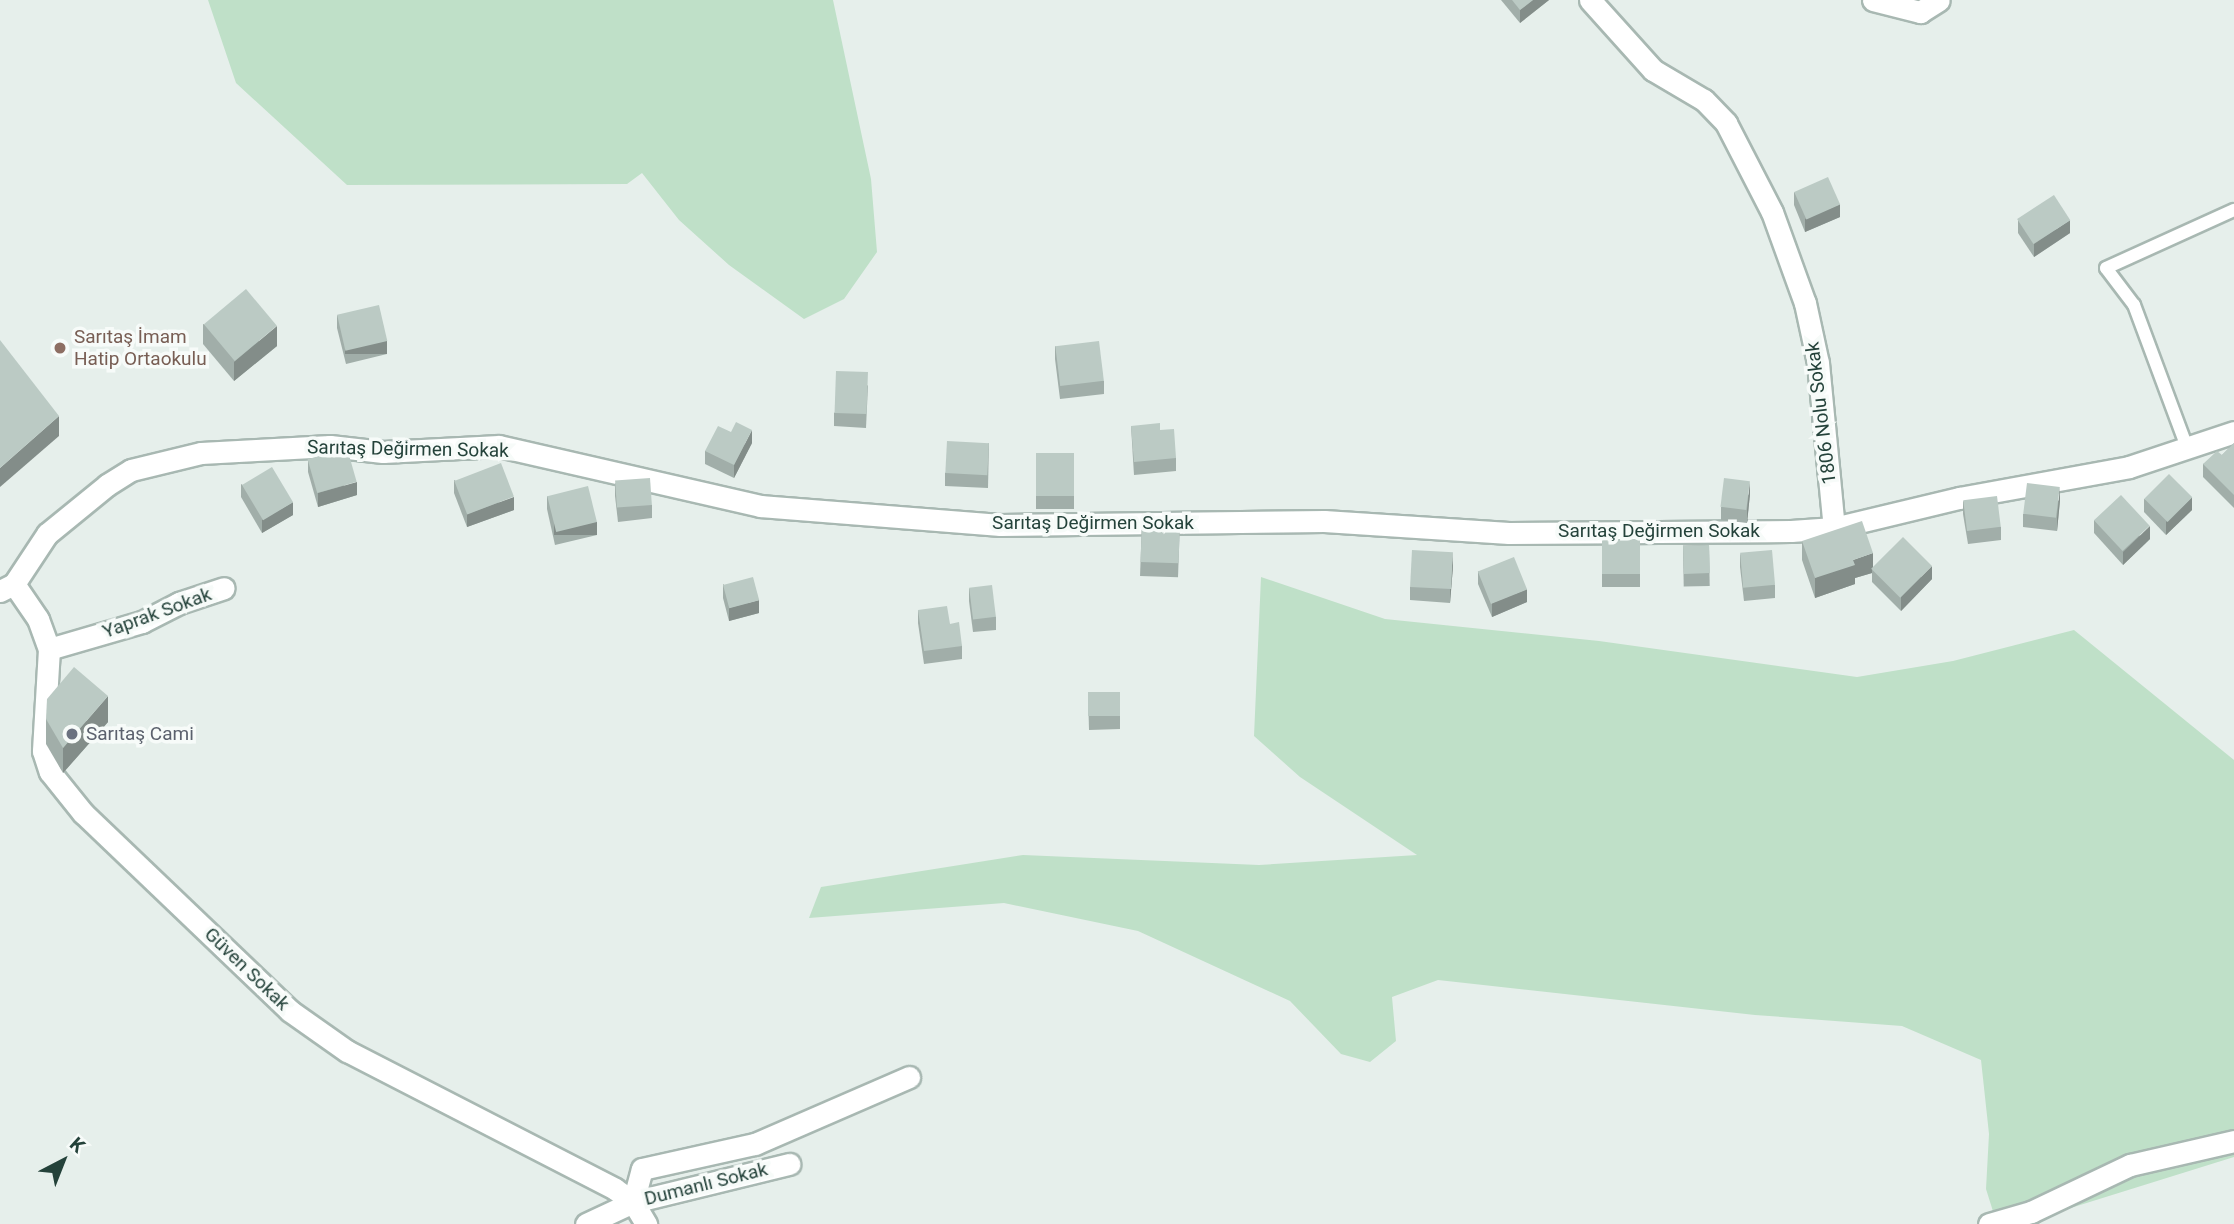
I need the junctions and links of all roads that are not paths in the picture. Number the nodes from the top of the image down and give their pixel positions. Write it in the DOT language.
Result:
graph roads {
  1 [pos="1590,0"];
  2 [pos="1873,0"];
  3 [pos="1939,0"];
  4 [pos="2234,210"];
  5 [pos="2234,432"];
  6 [pos="2188,450"];
  7 [pos="1834,528"];
  8 [pos="7,587"];
  9 [pos="224,588"];
  10 [pos="49,649"];
  11 [pos="909,1077"];
  12 [pos="2234,1141"];
  13 [pos="789,1164"];
  14 [pos="633,1202"];
  15 [pos="586,1224"];
  16 [pos="646,1224"];
  17 [pos="1989,1224"];
  1 -- 7 [label="street, 1806 Nolu Sokak"];
  2 -- 3 [label="street"];
  4 -- 6 [label="lane"];
  5 -- 6 [label="street, Sarıtaş Değirmen Sokak"];
  6 -- 7 [label="street, Sarıtaş Değirmen Sokak"];
  7 -- 8 [label="street, Sarıtaş Değirmen Sokak"];
  8 -- 10 [label="street, Güven Sokak"];
  9 -- 10 [label="street, Yaprak Sokak"];
  10 -- 14 [label="street, Güven Sokak"];
  11 -- 14 [label="street"];
  12 -- 17 [label="street"];
  13 -- 14 [label="street, Dumanlı Sokak"];
  14 -- 15 [label="street, Dumanlı Sokak"];
  14 -- 16 [label="street, Güven Sokak"];
}
